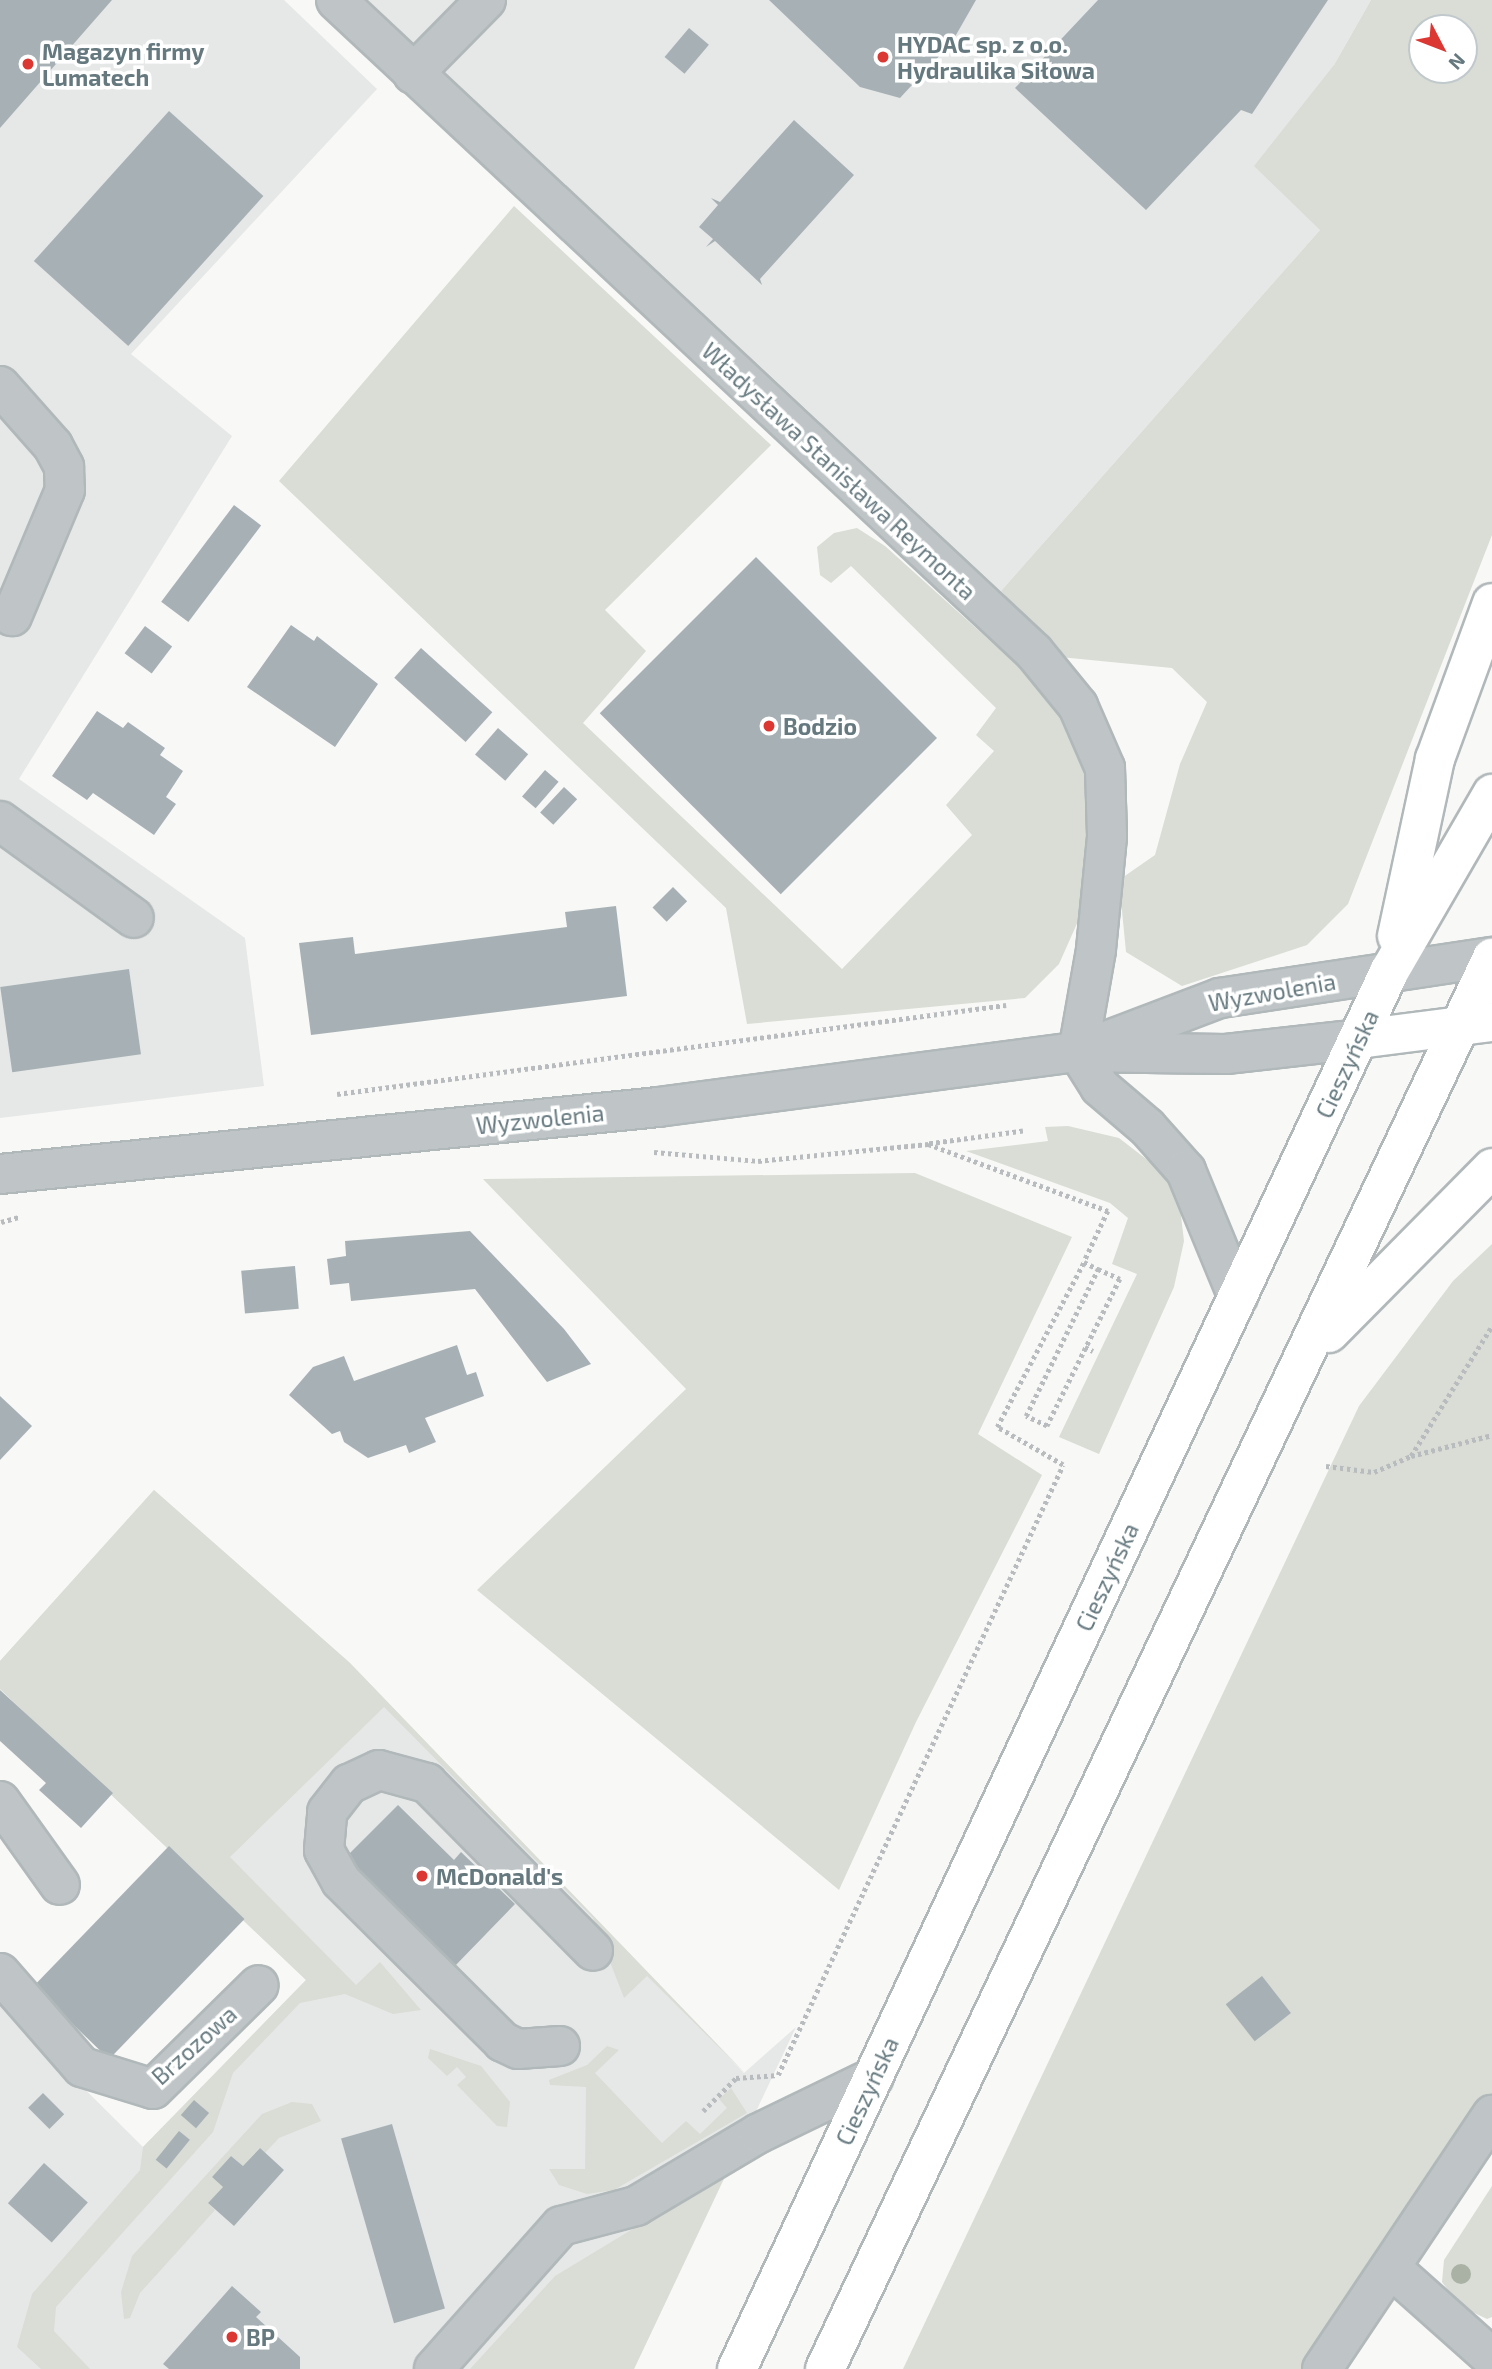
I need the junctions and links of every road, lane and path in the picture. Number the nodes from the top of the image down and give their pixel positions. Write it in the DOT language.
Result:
graph roads {
  1 [pos="486,0"];
  2 [pos="348,4"];
  3 [pos="414,74"];
  4 [pos="0,386"];
  5 [pos="1492,603"];
  6 [pos="4,618"];
  7 [pos="1492,794"];
  8 [pos="0,821"];
  9 [pos="134,918"];
  10 [pos="1492,958"];
  11 [pos="1389,972"];
  12 [pos="1006,1005"];
  13 [pos="1476,1024"];
  14 [pos="1359,1039"];
  15 [pos="1078,1052"];
  16 [pos="328,1096"];
  17 [pos="1023,1131"];
  18 [pos="928,1144"];
  19 [pos="641,1153"];
  20 [pos="1492,1168"];
  21 [pos="0,1174"];
  22 [pos="22,1216"];
  23 [pos="1,1222"];
  24 [pos="1084,1262"];
  25 [pos="1098,1269"];
  26 [pos="1237,1297"];
  27 [pos="1492,1326"];
  28 [pos="1085,1347"];
  29 [pos="1093,1351"];
  30 [pos="1307,1356"];
  31 [pos="1492,1435"];
  32 [pos="1411,1456"];
  33 [pos="1326,1466"];
  34 [pos="0,1801"];
  35 [pos="60,1885"];
  36 [pos="593,1951"];
  37 [pos="0,1973"];
  38 [pos="258,1986"];
  39 [pos="560,2046"];
  40 [pos="873,2078"];
  41 [pos="703,2111"];
  42 [pos="1492,2115"];
  43 [pos="1391,2268"];
  44 [pos="1492,2358"];
  45 [pos="434,2369"];
  46 [pos="737,2369"];
  47 [pos="825,2369"];
  48 [pos="1322,2369"];
  1 -- 3 [label="street"];
  2 -- 3 [label="street, Władysława Stanisława Reymonta"];
  3 -- 15 [label="street, Władysława Stanisława Reymonta"];
  4 -- 6 [label="street"];
  5 -- 11 [label="main road"];
  7 -- 11 [label="main road, Cieszyńska"];
  8 -- 9 [label="street"];
  10 -- 11 [label="street, Wyzwolenia"];
  10 -- 13 [label="main road"];
  11 -- 14 [label="main road, Cieszyńska"];
  11 -- 15 [label="street, Wyzwolenia"];
  12 -- 16 [label="path"];
  13 -- 14 [label="main road"];
  13 -- 30 [label="main road"];
  14 -- 15 [label="street, Wyzwolenia"];
  14 -- 26 [label="main road, Cieszyńska"];
  15 -- 21 [label="street, Wyzwolenia"];
  15 -- 26 [label="street"];
  17 -- 18 [label="path"];
  18 -- 19 [label="path"];
  18 -- 24 [label="path"];
  20 -- 30 [label="main road"];
  22 -- 23 [label="path"];
  24 -- 25 [label="path"];
  24 -- 41 [label="path"];
  25 -- 28 [label="path"];
  25 -- 28 [label="path"];
  26 -- 40 [label="main road, Cieszyńska"];
  27 -- 32 [label="path"];
  28 -- 29 [label="path"];
  30 -- 47 [label="main road"];
  31 -- 32 [label="path"];
  32 -- 33 [label="path"];
  34 -- 35 [label="street"];
  36 -- 39 [label="street"];
  37 -- 38 [label="street, Brzozowa"];
  40 -- 45 [label="street"];
  40 -- 46 [label="main road, Cieszyńska"];
  42 -- 43 [label="street"];
  43 -- 44 [label="street"];
  43 -- 48 [label="street"];
}
